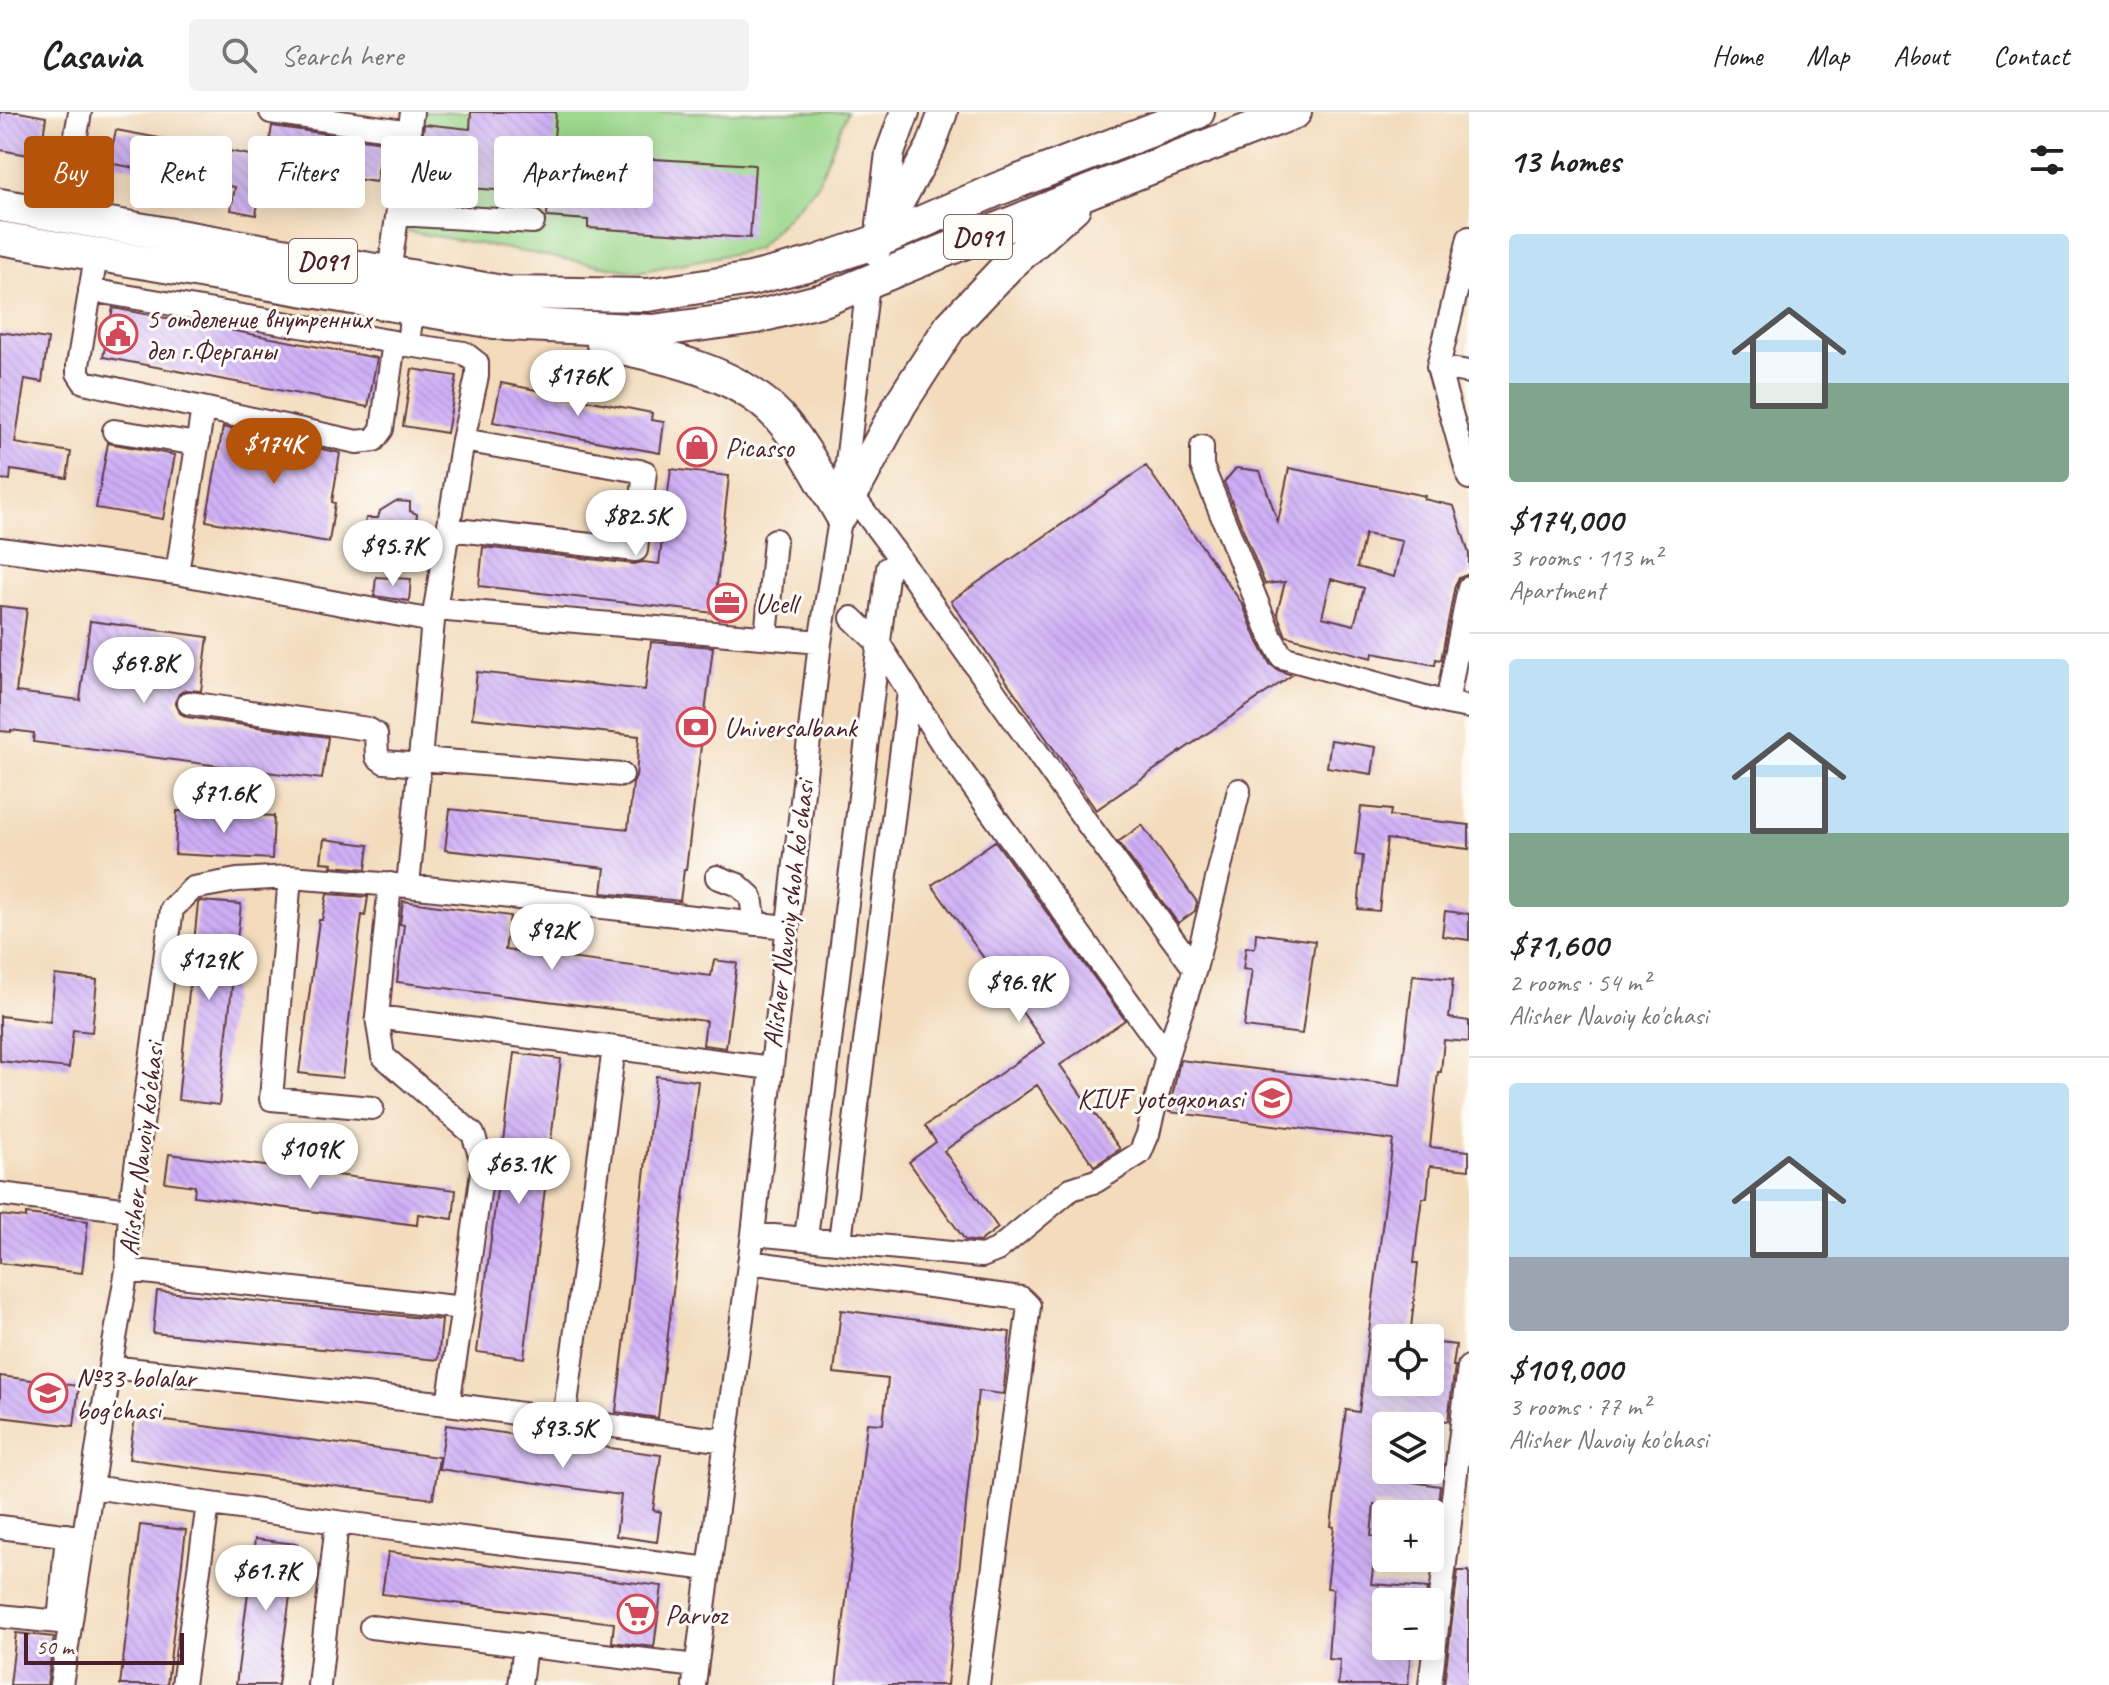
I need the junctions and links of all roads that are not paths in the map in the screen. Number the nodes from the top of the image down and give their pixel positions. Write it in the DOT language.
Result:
graph roads {
  1 [pos="80,112"];
  2 [pos="271,112"];
  3 [pos="905,112"];
  4 [pos="943,112"];
  5 [pos="1135,112"];
  6 [pos="1295,112"];
  7 [pos="1183,118"];
  8 [pos="411,122"];
  9 [pos="1093,190"];
  10 [pos="0,205"];
  11 [pos="398,214"];
  12 [pos="62,216"];
  13 [pos="533,222"];
  14 [pos="0,238"];
  15 [pos="1469,238"];
  16 [pos="878,241"];
  17 [pos="96,256"];
  18 [pos="389,273"];
  19 [pos="868,283"];
  20 [pos="90,290"];
  21 [pos="412,309"];
  22 [pos="506,324"];
  23 [pos="401,343"];
  24 [pos="1438,367"];
  25 [pos="1469,372"];
  26 [pos="203,408"];
  27 [pos="114,431"];
  28 [pos="463,440"];
  29 [pos="198,444"];
  30 [pos="1202,447"];
  31 [pos="1469,478"];
  32 [pos="847,504"];
  33 [pos="448,529"];
  34 [pos="775,540"];
  35 [pos="0,549"];
  36 [pos="888,568"];
  37 [pos="177,573"];
  38 [pos="1469,588"];
  39 [pos="434,615"];
  40 [pos="852,618"];
  41 [pos="766,637"];
  42 [pos="820,642"];
  43 [pos="879,644"];
  44 [pos="909,692"];
  45 [pos="189,703"];
  46 [pos="1458,705"];
  47 [pos="420,762"];
  48 [pos="622,775"];
  49 [pos="1239,790"];
  50 [pos="290,877"];
  51 [pos="717,877"];
  52 [pos="399,885"];
  53 [pos="755,924"];
  54 [pos="787,927"];
  55 [pos="840,958"];
  56 [pos="875,967"];
  57 [pos="1195,969"];
  58 [pos="377,1017"];
  59 [pos="614,1048"];
  60 [pos="1167,1055"];
  61 [pos="771,1068"];
  62 [pos="372,1108"];
  63 [pos="0,1194"];
  64 [pos="130,1210"];
  65 [pos="753,1234"];
  66 [pos="806,1238"];
  67 [pos="840,1241"];
  68 [pos="749,1262"];
  69 [pos="127,1270"];
  70 [pos="463,1308"];
  71 [pos="110,1367"];
  72 [pos="1469,1367"];
  73 [pos="448,1404"];
  74 [pos="564,1419"];
  75 [pos="726,1441"];
  76 [pos="92,1487"];
  77 [pos="208,1504"];
  78 [pos="337,1522"];
  79 [pos="0,1527"];
  80 [pos="75,1536"];
  81 [pos="709,1569"];
  82 [pos="1,1617"];
  83 [pos="371,1627"];
  84 [pos="525,1645"];
  85 [pos="695,1675"];
  86 [pos="61,1685"];
  87 [pos="183,1685"];
  88 [pos="319,1685"];
  89 [pos="520,1685"];
  90 [pos="978,1685"];
  91 [pos="1430,1685"];
  1 -- 12 [label="street"];
  2 -- 8 [label="street"];
  3 -- 16 [label="main road"];
  4 -- 16 [label="main road, Alisher Navoiy shoh koʻchasi"];
  5 -- 7 [label="highway"];
  6 -- 9 [label="highway, D091"];
  7 -- 16 [label="highway, D091"];
  8 -- 11 [label="street"];
  9 -- 19 [label="highway, D091"];
  9 -- 32 [label="highway"];
  10 -- 12 [label="highway, D091"];
  11 -- 13 [label="street"];
  11 -- 18 [label="street"];
  12 -- 18 [label="highway, D091"];
  14 -- 17 [label="highway, D091"];
  15 -- 24 [label="street"];
  16 -- 18 [label="highway, D091"];
  16 -- 19 [label="main road, Alisher Navoiy shoh koʻchasi"];
  17 -- 20 [label="street"];
  17 -- 21 [label="highway, D091"];
  19 -- 22 [label="highway, D091"];
  19 -- 32 [label="street, Alisher Navoiy shoh koʻchasi"];
  20 -- 23 [label="street"];
  20 -- 26 [label="street"];
  21 -- 22 [label="highway, D091"];
  21 -- 23 [label="street"];
  22 -- 32 [label="highway"];
  23 -- 26 [label="street"];
  23 -- 28 [label="street"];
  24 -- 25 [label="street"];
  24 -- 31 [label="street"];
  26 -- 29 [label="street"];
  27 -- 29 [label="street"];
  28 -- 33 [label="street"];
  28 -- 33 [label="street"];
  29 -- 37 [label="street"];
  30 -- 46 [label="street"];
  32 -- 42 [label="street, Alisher Navoiy shoh koʻchasi"];
  32 -- 57 [label="street"];
  33 -- 39 [label="street"];
  34 -- 41 [label="street"];
  35 -- 37 [label="street"];
  36 -- 43 [label="street"];
  37 -- 39 [label="street"];
  38 -- 46 [label="street"];
  39 -- 41 [label="street"];
  39 -- 47 [label="street"];
  40 -- 43 [label="street"];
  41 -- 42 [label="street"];
  42 -- 54 [label="street, Alisher Navoiy shoh koʻchasi"];
  43 -- 44 [label="street"];
  43 -- 55 [label="street"];
  44 -- 56 [label="street"];
  44 -- 60 [label="street"];
  45 -- 47 [label="street"];
  47 -- 48 [label="street"];
  47 -- 52 [label="street"];
  49 -- 57 [label="street"];
  50 -- 52 [label="street, Alisher Navoiy ko'chasi"];
  50 -- 62 [label="street"];
  50 -- 64 [label="street, Alisher Navoiy ko'chasi"];
  51 -- 53 [label="street"];
  52 -- 53 [label="street, Alisher Navoiy ko'chasi"];
  52 -- 58 [label="street"];
  53 -- 54 [label="street, Alisher Navoiy ko'chasi"];
  54 -- 61 [label="street, Alisher Navoiy shoh koʻchasi"];
  55 -- 56 [label="street"];
  55 -- 66 [label="street"];
  56 -- 67 [label="street"];
  57 -- 60 [label="street"];
  58 -- 59 [label="street"];
  58 -- 70 [label="street"];
  59 -- 61 [label="street"];
  59 -- 74 [label="street"];
  60 -- 67 [label="street"];
  61 -- 65 [label="street, Alisher Navoiy shoh koʻchasi"];
  63 -- 64 [label="street"];
  64 -- 69 [label="street, Alisher Navoiy ko'chasi"];
  65 -- 66 [label="street"];
  65 -- 68 [label="street, Alisher Navoiy shoh koʻchasi"];
  66 -- 67 [label="street"];
  68 -- 75 [label="street, Alisher Navoiy shoh koʻchasi"];
  68 -- 90 [label="street"];
  69 -- 70 [label="street"];
  69 -- 71 [label="street, Alisher Navoiy ko'chasi"];
  70 -- 73 [label="street"];
  71 -- 73 [label="street"];
  71 -- 76 [label="street, Alisher Navoiy ko'chasi"];
  72 -- 91 [label="street"];
  73 -- 74 [label="street"];
  74 -- 75 [label="street"];
  75 -- 81 [label="street, Alisher Navoiy shoh koʻchasi"];
  76 -- 77 [label="street"];
  76 -- 80 [label="street, Alisher Navoiy ko'chasi"];
  77 -- 78 [label="street"];
  77 -- 87 [label="street"];
  78 -- 81 [label="street"];
  78 -- 88 [label="street"];
  79 -- 80 [label="street"];
  80 -- 82 [label="street"];
  80 -- 86 [label="street, Alisher Navoiy ko'chasi"];
  81 -- 85 [label="street, Alisher Navoiy shoh koʻchasi"];
  83 -- 84 [label="street"];
  84 -- 85 [label="street"];
  84 -- 89 [label="street"];
}
